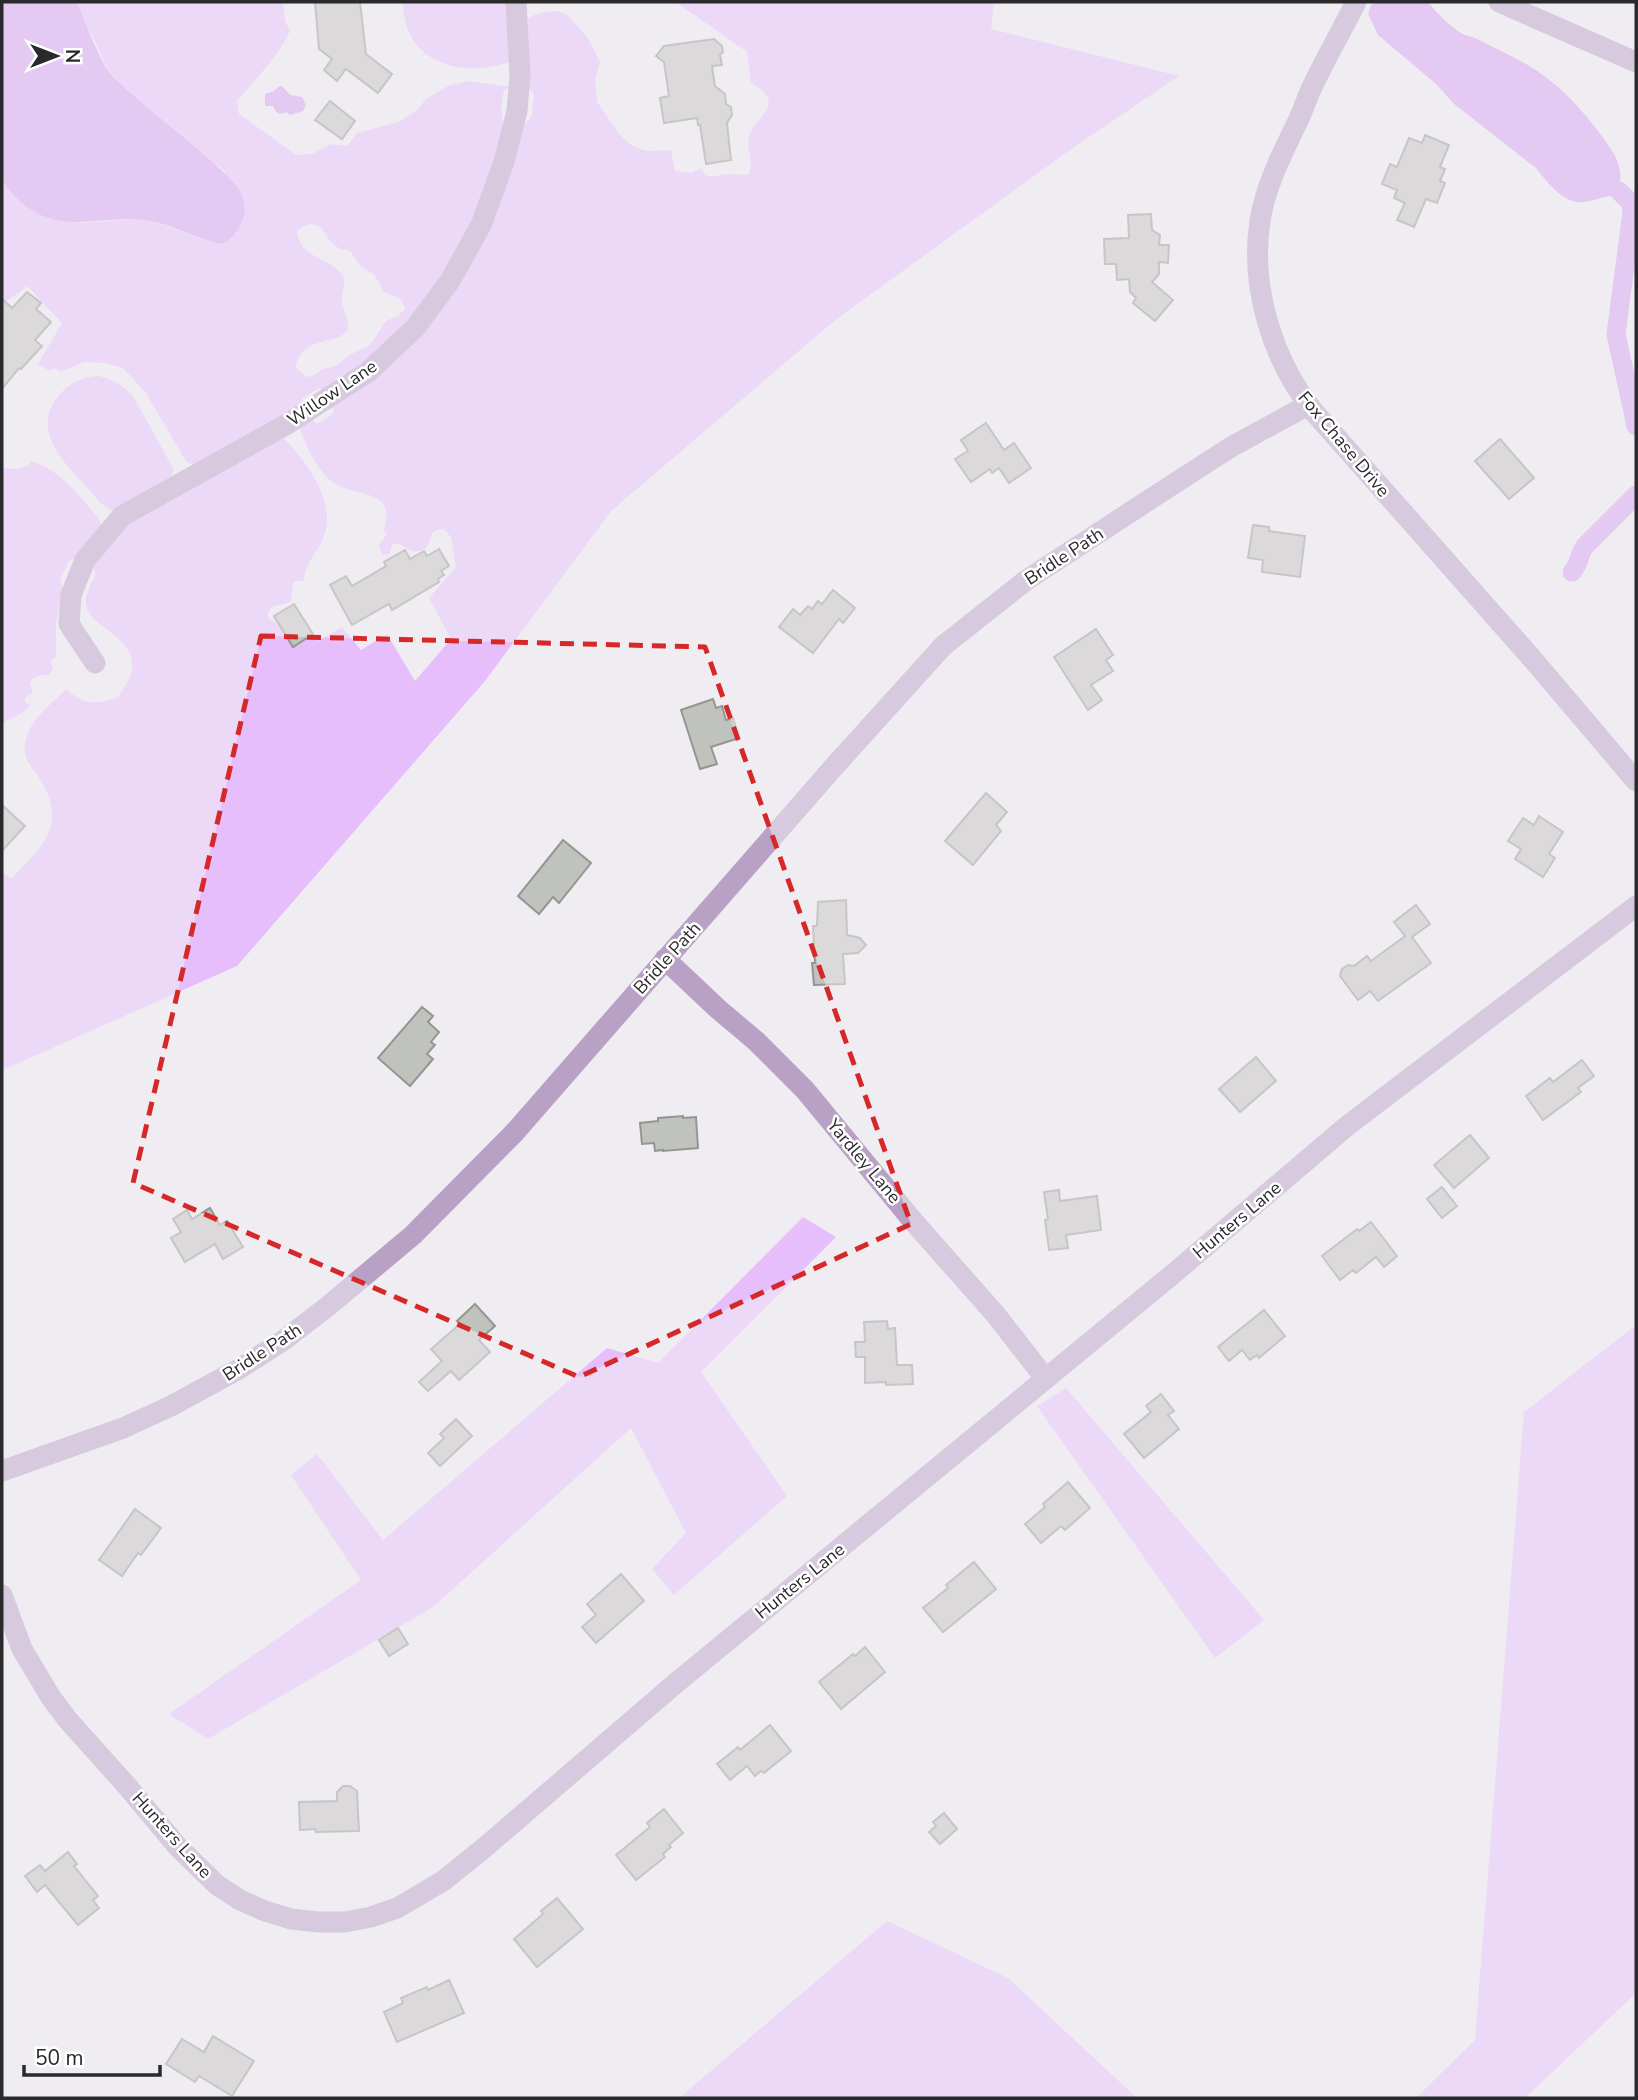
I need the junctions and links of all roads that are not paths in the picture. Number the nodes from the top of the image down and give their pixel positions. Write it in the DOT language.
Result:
graph roads {
  1 [pos="516,2"];
  2 [pos="1356,2"];
  3 [pos="1499,2"];
  4 [pos="1636,62"];
  5 [pos="1308,405"];
  6 [pos="95,663"];
  7 [pos="1636,781"];
  8 [pos="1636,906"];
  9 [pos="665,959"];
  10 [pos="1045,1378"];
  11 [pos="2,1471"];
  12 [pos="2,1595"];
  1 -- 6 [label="street, Willow Lane"];
  2 -- 5 [label="street, Fox Chase Drive"];
  3 -- 4 [label="street"];
  5 -- 7 [label="street, Fox Chase Drive"];
  5 -- 9 [label="street, Bridle Path"];
  8 -- 10 [label="street, Hunters Lane"];
  9 -- 10 [label="street, Yardley Lane"];
  9 -- 11 [label="street, Bridle Path"];
  10 -- 12 [label="street, Hunters Lane"];
}
